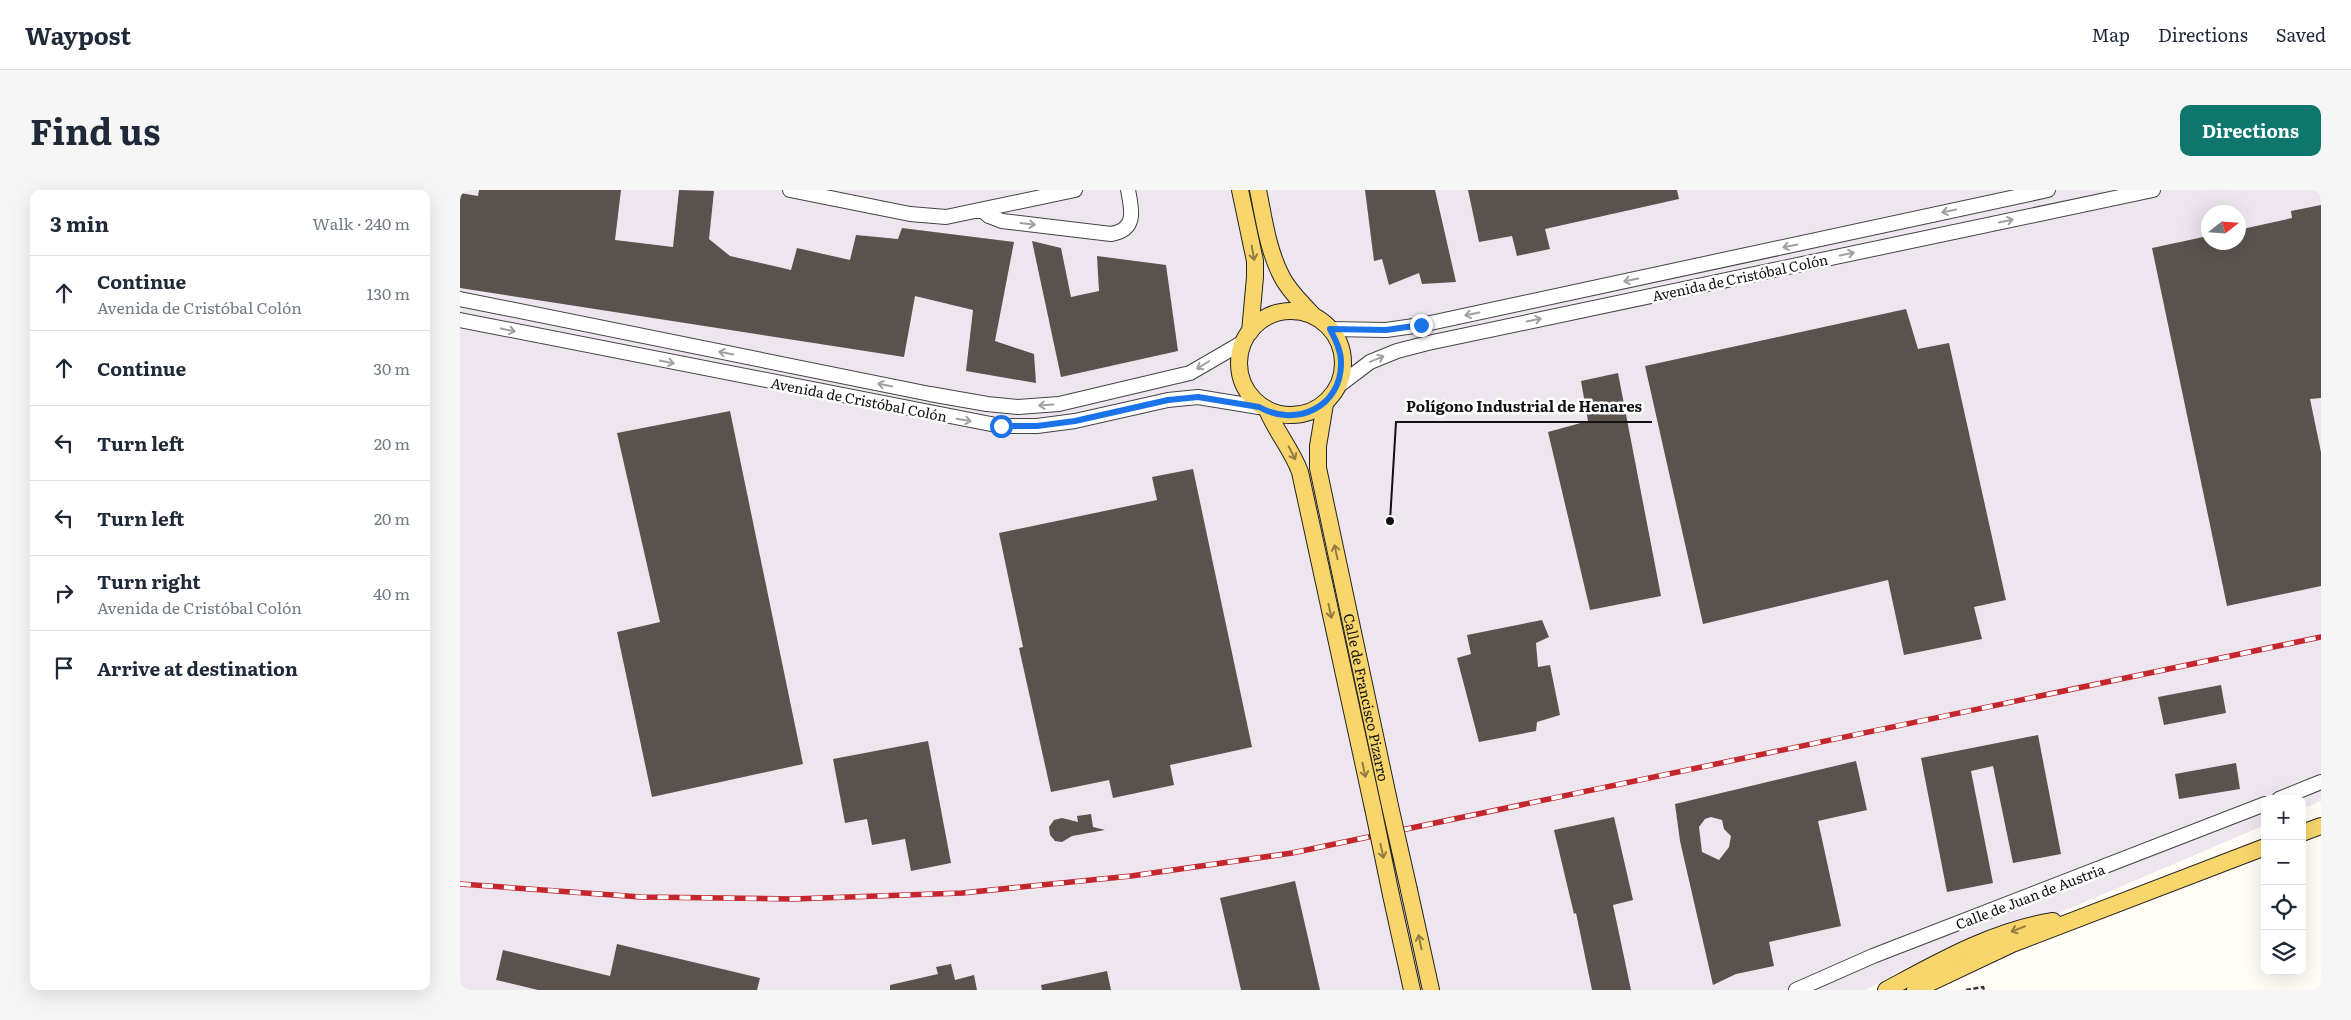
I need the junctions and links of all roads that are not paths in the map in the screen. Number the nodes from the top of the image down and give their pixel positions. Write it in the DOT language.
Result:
graph roads {
  1 [pos="790,190"];
  2 [pos="1075,190"];
  3 [pos="1128,190"];
  4 [pos="1240,190"];
  5 [pos="1258,190"];
  6 [pos="2048,190"];
  7 [pos="2153,190"];
  8 [pos="983,211"];
  9 [pos="460,299"];
  10 [pos="1312,314"];
  11 [pos="460,320"];
  12 [pos="1330,329"];
  13 [pos="1247,336"];
  14 [pos="1337,387"];
  15 [pos="1325,404"];
  16 [pos="1264,409"];
  17 [pos="2321,782"];
  18 [pos="2289,795"];
  19 [pos="2261,806"];
  20 [pos="2321,826"];
  21 [pos="2306,832"];
  22 [pos="2261,849"];
  23 [pos="2083,916"];
  24 [pos="1943,975"];
  25 [pos="1412,990"];
  26 [pos="1431,990"];
  27 [pos="1796,990"];
  28 [pos="1886,990"];
  29 [pos="1915,990"];
  30 [pos="1926,990"];
  1 -- 8 [label="street"];
  2 -- 8 [label="street"];
  8 -- 3 [label="street, one-way"];
  4 -- 13 [label="main road, one-way"];
  5 -- 10 [label="main road"];
  6 -- 12 [label="street, Avenida de Cristóbal Colón, one-way"];
  14 -- 7 [label="street, Avenida de Cristóbal Colón, one-way"];
  13 -- 9 [label="street, Avenida de Cristóbal Colón, one-way"];
  10 -- 12 [label="main road"];
  10 -- 13 [label="main road"];
  11 -- 16 [label="street, Avenida de Cristóbal Colón, one-way"];
  12 -- 14 [label="main road"];
  13 -- 16 [label="main road"];
  14 -- 15 [label="main road"];
  15 -- 16 [label="main road"];
  26 -- 15 [label="main road, Calle de Francisco Pizarro, one-way, bridge"];
  16 -- 25 [label="main road, Calle de Francisco Pizarro, one-way, bridge"];
  17 -- 18 [label="street"];
  19 -- 27 [label="street, Calle de Juan de Austria"];
  20 -- 21 [label="main road"];
  22 -- 23 [label="main road"];
  23 -- 24 [label="main road"];
  23 -- 28 [label="main road, one-way"];
  24 -- 29 [label="main road"];
  24 -- 30 [label="main road"];
}
